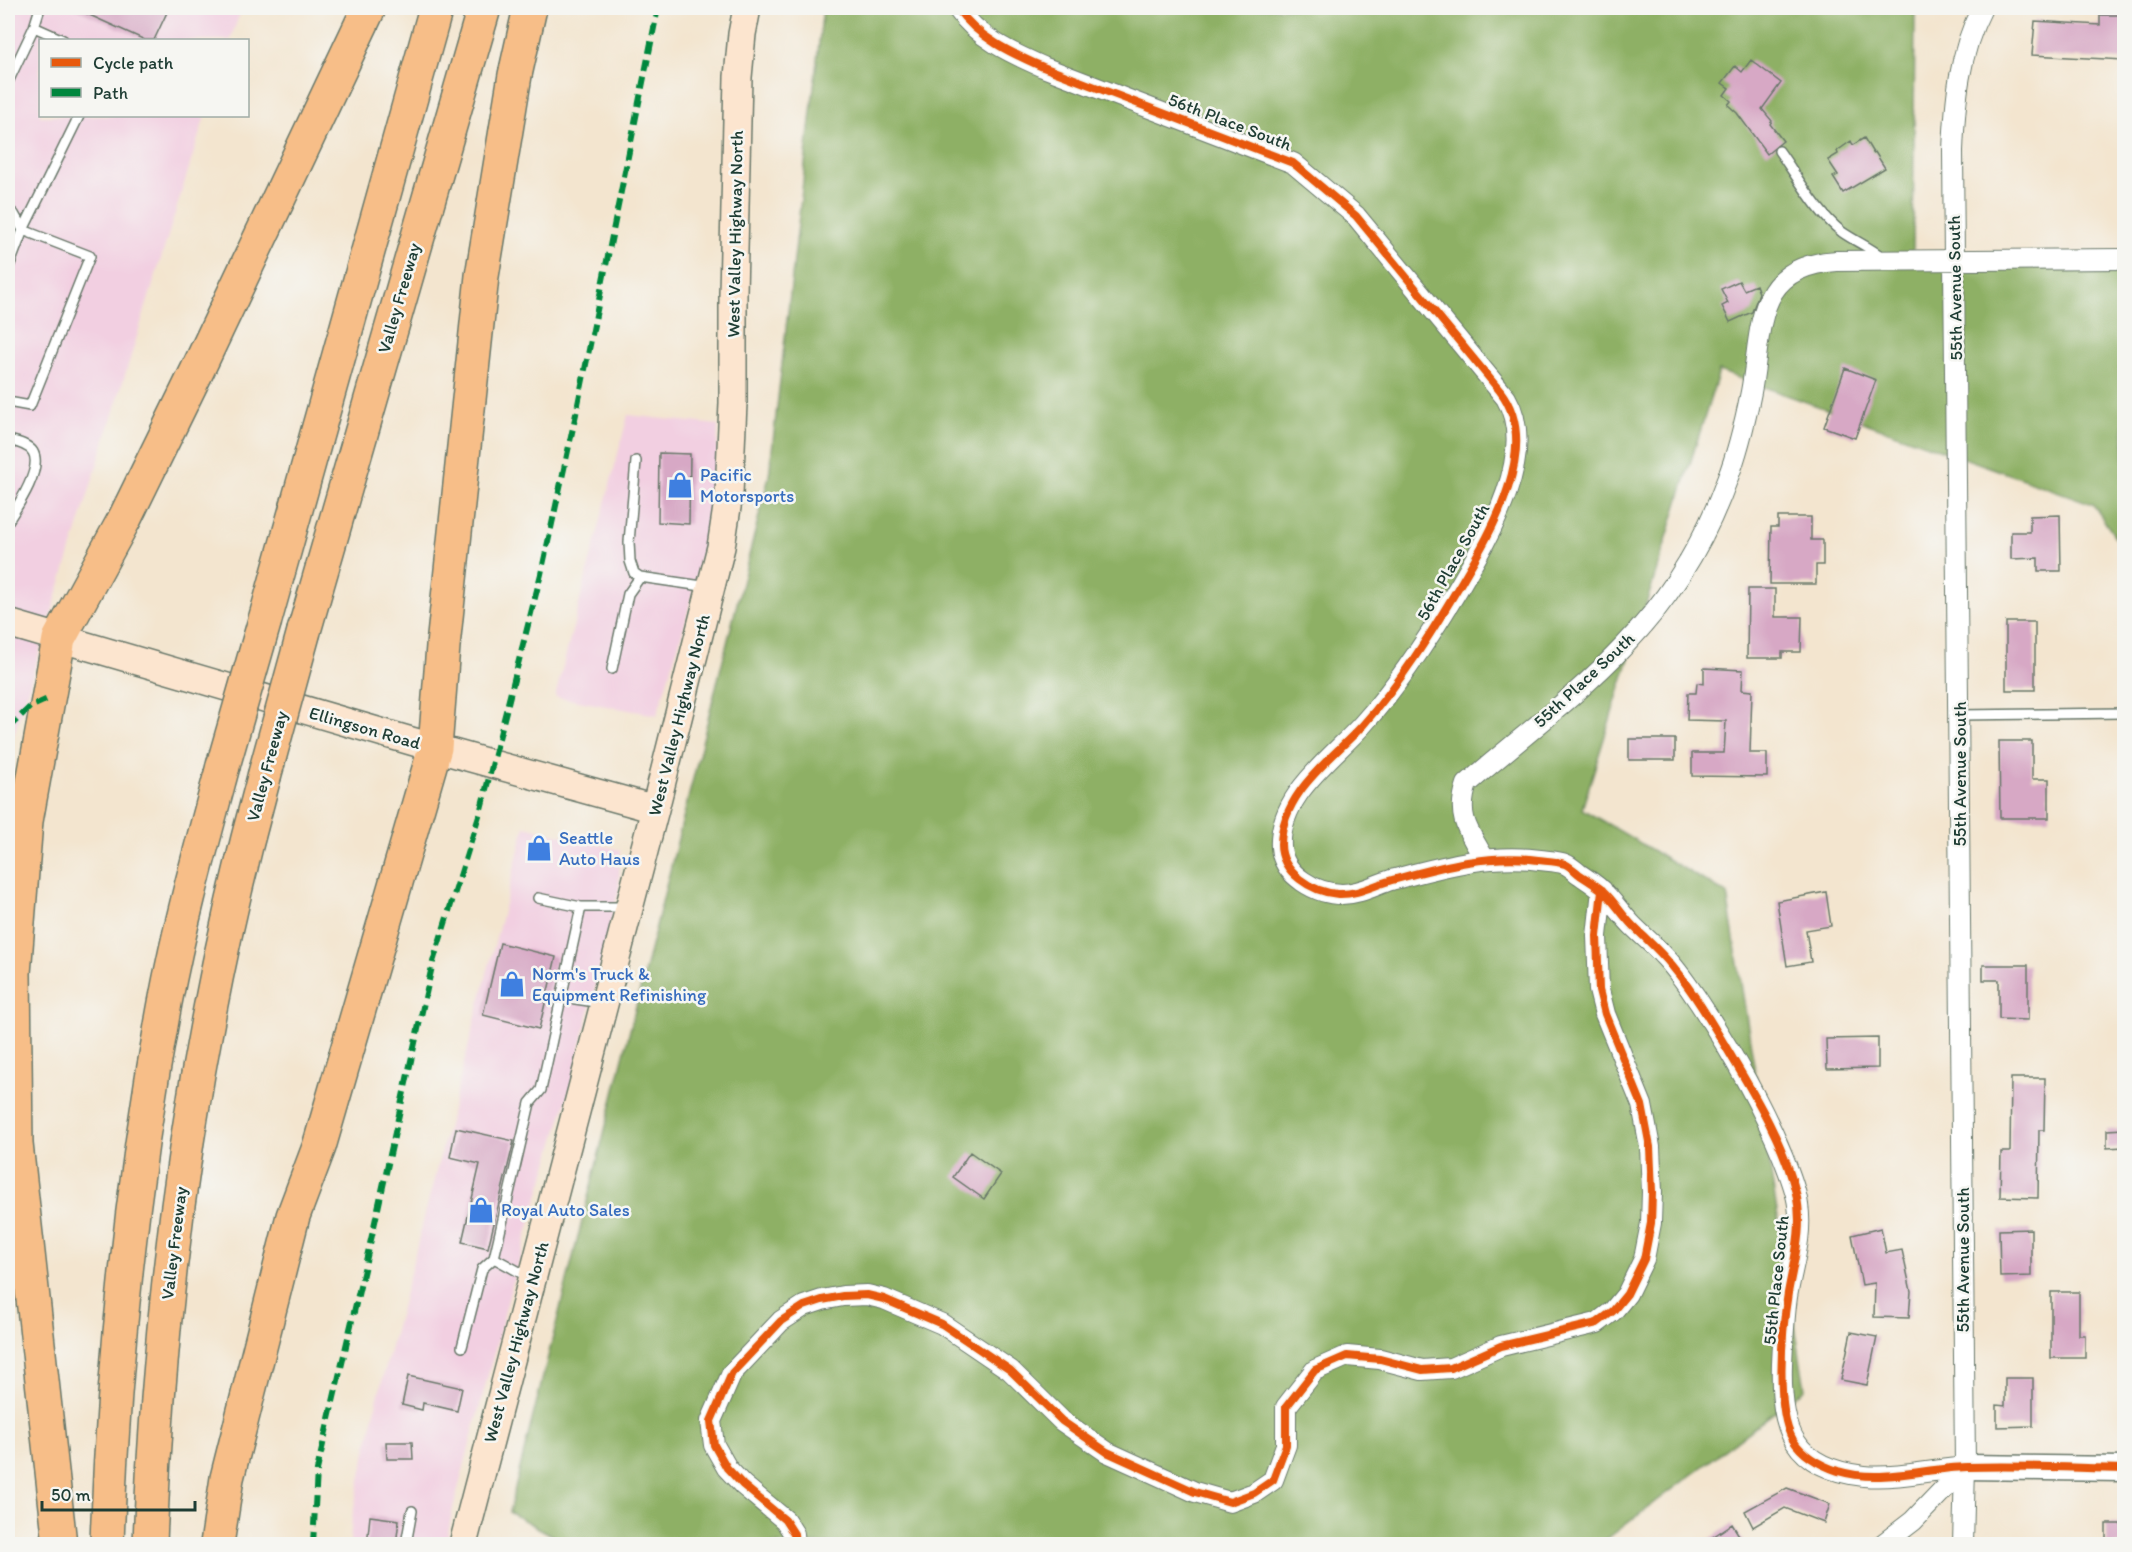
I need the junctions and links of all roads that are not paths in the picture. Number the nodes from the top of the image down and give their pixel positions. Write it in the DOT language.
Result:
graph roads {
  1 [pos="40,8"];
  2 [pos="369,8"];
  3 [pos="436,8"];
  4 [pos="484,8"];
  5 [pos="530,8"];
  6 [pos="747,8"];
  7 [pos="957,8"];
  8 [pos="1982,8"];
  9 [pos="34,27"];
  10 [pos="61,39"];
  11 [pos="8,82"];
  12 [pos="79,117"];
  13 [pos="1779,151"];
  14 [pos="8,209"];
  15 [pos="23,230"];
  16 [pos="2124,259"];
  17 [pos="1886,260"];
  18 [pos="1956,260"];
  19 [pos="8,269"];
  20 [pos="8,402"];
  21 [pos="8,440"];
  22 [pos="636,461"];
  23 [pos="8,521"];
  24 [pos="640,577"];
  25 [pos="711,588"];
  26 [pos="8,624"];
  27 [pos="59,639"];
  28 [pos="612,669"];
  29 [pos="2124,713"];
  30 [pos="1959,715"];
  31 [pos="435,748"];
  32 [pos="655,809"];
  33 [pos="1485,858"];
  34 [pos="1602,890"];
  35 [pos="538,897"];
  36 [pos="581,907"];
  37 [pos="629,907"];
  38 [pos="562,997"];
  39 [pos="604,1003"];
  40 [pos="494,1258"];
  41 [pos="533,1276"];
  42 [pos="462,1347"];
  43 [pos="1965,1467"];
  44 [pos="2124,1469"];
  45 [pos="412,1511"];
  46 [pos="60,1545"];
  47 [pos="107,1545"];
  48 [pos="150,1545"];
  49 [pos="217,1545"];
  50 [pos="406,1545"];
  51 [pos="463,1545"];
  52 [pos="795,1545"];
  53 [pos="1883,1545"];
  54 [pos="1963,1545"];
  1 -- 9 [label="lane"];
  2 -- 27 [label="highway"];
  3 -- 47 [label="highway, bridge"];
  4 -- 48 [label="highway, Valley Freeway, bridge"];
  5 -- 31 [label="highway"];
  6 -- 25 [label="main road, West Valley Highway North"];
  7 -- 33 [label="street, 56th Place South"];
  8 -- 18 [label="street, 55th Avenue South"];
  9 -- 10 [label="lane"];
  9 -- 11 [label="lane"];
  12 -- 15 [label="lane"];
  13 -- 17 [label="lane"];
  14 -- 15 [label="lane"];
  15 -- 19 [label="lane"];
  15 -- 20 [label="lane"];
  16 -- 18 [label="street"];
  17 -- 18 [label="street"];
  17 -- 33 [label="street, 55th Place South"];
  18 -- 30 [label="street, 55th Avenue South"];
  21 -- 23 [label="lane"];
  22 -- 24 [label="lane"];
  24 -- 25 [label="lane"];
  24 -- 28 [label="lane"];
  25 -- 32 [label="main road, West Valley Highway North"];
  26 -- 27 [label="main road, Ellingson Road"];
  27 -- 31 [label="main road, Ellingson Road"];
  27 -- 46 [label="highway"];
  29 -- 30 [label="lane"];
  30 -- 43 [label="street, 55th Avenue South"];
  31 -- 32 [label="main road, Ellingson Road"];
  31 -- 49 [label="highway"];
  32 -- 37 [label="main road, West Valley Highway North"];
  33 -- 34 [label="street, 56th Place South"];
  34 -- 43 [label="street, 55th Place South"];
  34 -- 52 [label="street"];
  35 -- 36 [label="lane"];
  36 -- 37 [label="lane"];
  36 -- 38 [label="lane"];
  37 -- 39 [label="main road, West Valley Highway North"];
  38 -- 39 [label="lane"];
  38 -- 40 [label="lane"];
  39 -- 41 [label="main road, West Valley Highway North"];
  40 -- 41 [label="lane"];
  40 -- 42 [label="lane"];
  41 -- 51 [label="main road, West Valley Highway North"];
  43 -- 44 [label="street"];
  43 -- 53 [label="street"];
  43 -- 54 [label="street, 55th Avenue South"];
  45 -- 50 [label="lane"];
}
